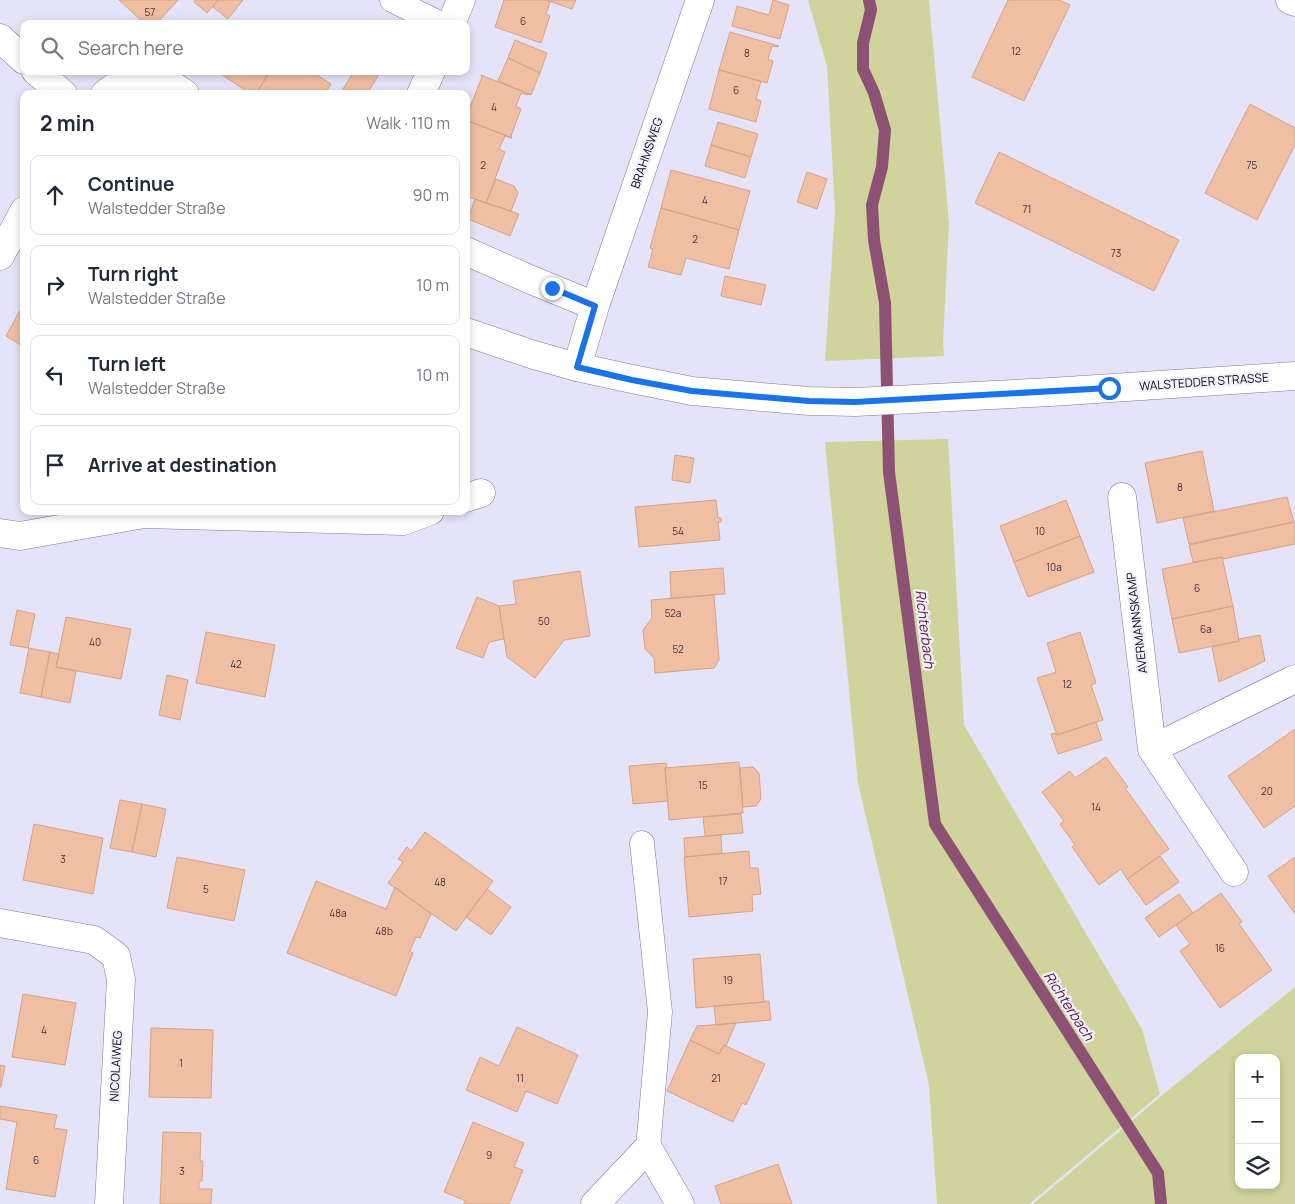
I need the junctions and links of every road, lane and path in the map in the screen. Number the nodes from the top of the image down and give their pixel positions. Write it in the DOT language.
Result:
graph roads {
  1 [pos="392,0"];
  2 [pos="462,0"];
  3 [pos="700,0"];
  4 [pos="1290,0"];
  5 [pos="1295,2"];
  6 [pos="433,20"];
  7 [pos="453,20"];
  8 [pos="0,38"];
  9 [pos="20,56"];
  10 [pos="41,75"];
  11 [pos="429,75"];
  12 [pos="58,90"];
  13 [pos="111,90"];
  14 [pos="178,90"];
  15 [pos="423,90"];
  16 [pos="20,218"];
  17 [pos="470,253"];
  18 [pos="0,256"];
  19 [pos="595,306"];
  20 [pos="470,333"];
  21 [pos="577,367"];
  22 [pos="1295,376"];
  23 [pos="1122,497"];
  24 [pos="138,515"];
  25 [pos="181,515"];
  26 [pos="419,515"];
  27 [pos="0,533"];
  28 [pos="1295,679"];
  29 [pos="1152,749"];
  30 [pos="642,843"];
  31 [pos="1234,872"];
  32 [pos="0,923"];
  33 [pos="648,1148"];
  34 [pos="108,1204"];
  35 [pos="595,1204"];
  36 [pos="680,1204"];
  1 -- 6 [label="lane"];
  2 -- 7 [label="street"];
  3 -- 19 [label="street, BRAHMSWEG"];
  4 -- 5 [label="street"];
  8 -- 9 [label="street"];
  10 -- 12 [label="street"];
  11 -- 15 [label="street"];
  13 -- 14 [label="street"];
  16 -- 18 [label="street"];
  17 -- 19 [label="street"];
  19 -- 21 [label="street"];
  20 -- 21 [label="street, WALSTEDDER STRASSE"];
  21 -- 22 [label="street, WALSTEDDER STRASSE"];
  23 -- 29 [label="street, AVERMANNSKAMP"];
  24 -- 27 [label="street"];
  25 -- 26 [label="street"];
  28 -- 29 [label="street"];
  29 -- 31 [label="street, AVERMANNSKAMP"];
  30 -- 33 [label="lane"];
  32 -- 34 [label="street, NICOLAIWEG"];
  33 -- 35 [label="street"];
  33 -- 36 [label="street"];
}
